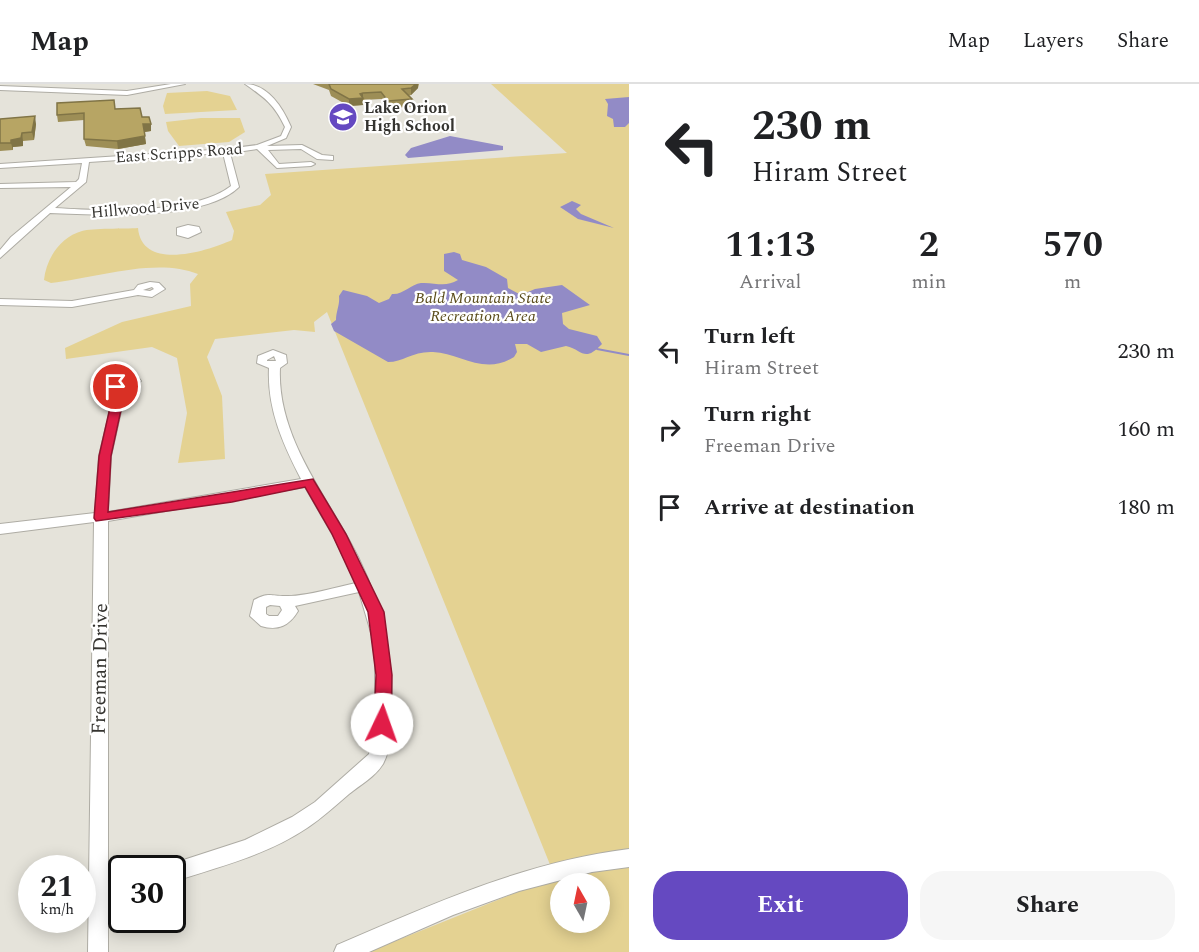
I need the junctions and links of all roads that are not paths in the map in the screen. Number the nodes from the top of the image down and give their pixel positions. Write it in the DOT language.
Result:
graph roads {
  1 [pos="182,84"];
  2 [pos="248,84"];
  3 [pos="0,88"];
  4 [pos="260,148"];
  5 [pos="226,151"];
  6 [pos="330,158"];
  7 [pos="86,160"];
  8 [pos="311,164"];
  9 [pos="0,166"];
  10 [pos="78,184"];
  11 [pos="0,186"];
  12 [pos="183,206"];
  13 [pos="48,210"];
  14 [pos="188,228"];
  15 [pos="0,255"];
  16 [pos="138,292"];
  17 [pos="0,302"];
  18 [pos="275,366"];
  19 [pos="121,387"];
  20 [pos="308,482"];
  21 [pos="101,518"];
  22 [pos="0,529"];
  23 [pos="365,586"];
  24 [pos="286,602"];
  25 [pos="629,858"];
  26 [pos="186,868"];
  27 [pos="108,893"];
  28 [pos="98,896"];
  29 [pos="98,952"];
  30 [pos="344,952"];
  1 -- 3 [label="street"];
  2 -- 4 [label="street, East Scripps Road"];
  4 -- 5 [label="street, East Scripps Road"];
  4 -- 6 [label="street"];
  4 -- 8 [label="street"];
  5 -- 7 [label="street, East Scripps Road"];
  5 -- 12 [label="street, Hillwood Drive"];
  7 -- 9 [label="street, East Scripps Road"];
  7 -- 10 [label="street"];
  10 -- 11 [label="street"];
  10 -- 13 [label="street"];
  12 -- 13 [label="street, Hillwood Drive"];
  12 -- 14 [label="street"];
  13 -- 15 [label="street"];
  16 -- 17 [label="street"];
  18 -- 20 [label="street"];
  19 -- 21 [label="street, Freeman Drive"];
  20 -- 21 [label="street"];
  20 -- 23 [label="street"];
  21 -- 22 [label="street"];
  21 -- 28 [label="street, Freeman Drive"];
  23 -- 24 [label="street"];
  23 -- 26 [label="street"];
  25 -- 30 [label="street"];
  27 -- 28 [label="street"];
  28 -- 29 [label="street, Freeman Drive"];
}
